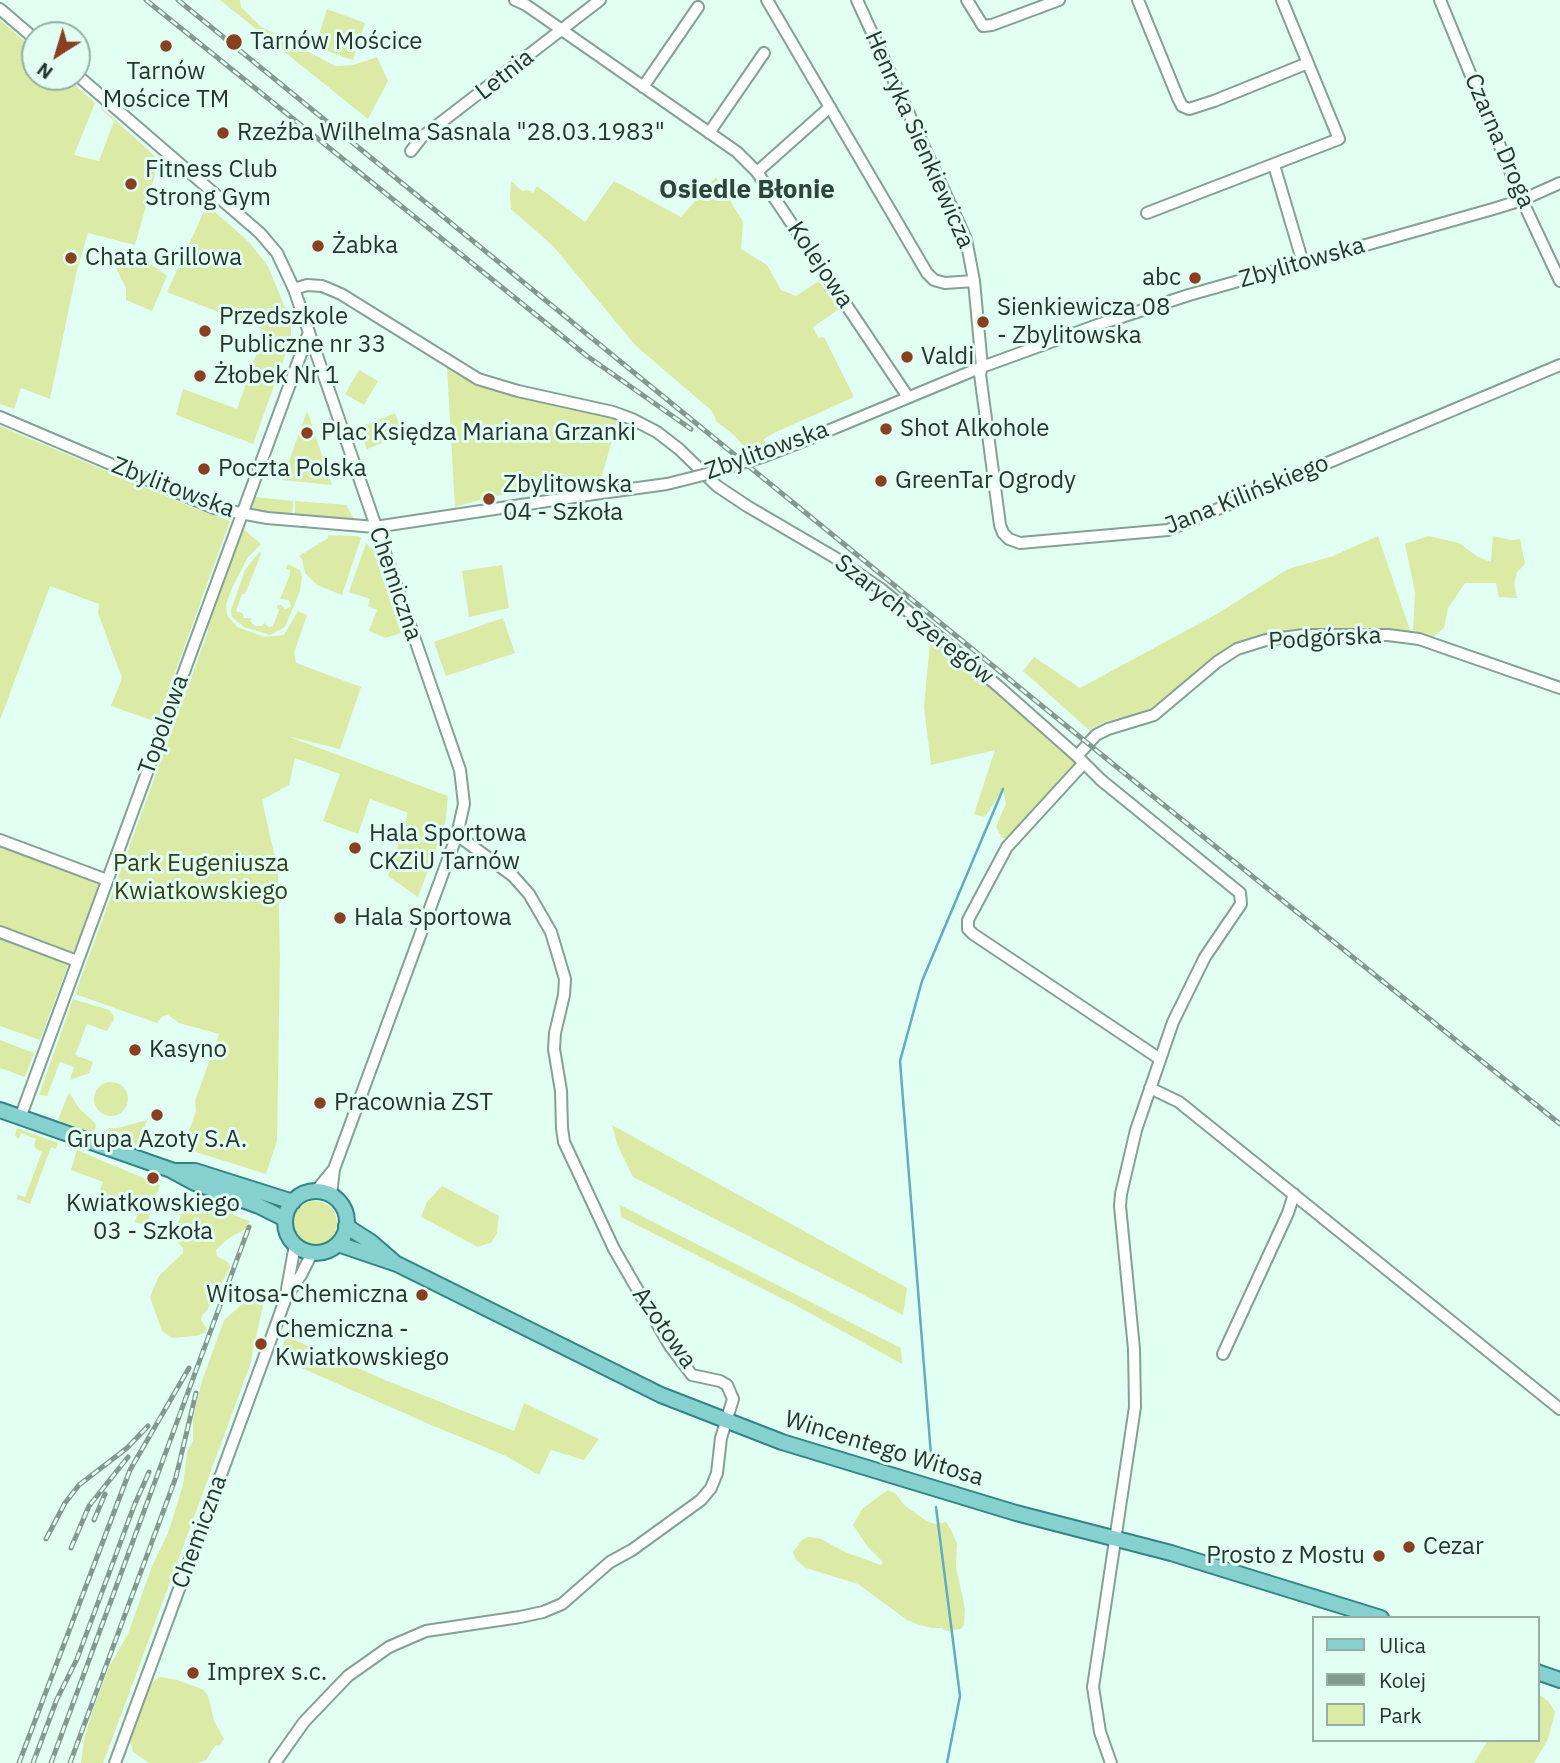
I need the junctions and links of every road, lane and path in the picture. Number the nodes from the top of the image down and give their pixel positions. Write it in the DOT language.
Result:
graph roads {
  1 [pos="600,0"];
  2 [pos="767,0"];
  3 [pos="858,0"];
  4 [pos="967,0"];
  5 [pos="1138,0"];
  6 [pos="1282,0"];
  7 [pos="1440,0"];
  8 [pos="1057,1"];
  9 [pos="524,2"];
  10 [pos="698,7"];
  11 [pos="0,9"];
  12 [pos="21,27"];
  13 [pos="562,30"];
  14 [pos="765,53"];
  15 [pos="1308,63"];
  16 [pos="91,87"];
  17 [pos="643,87"];
  18 [pos="830,107"];
  19 [pos="709,133"];
  20 [pos="411,150"];
  21 [pos="1274,165"];
  22 [pos="757,172"];
  23 [pos="1560,183"];
  24 [pos="1522,200"];
  25 [pos="1147,213"];
  26 [pos="1303,263"];
  27 [pos="974,281"];
  28 [pos="1560,281"];
  29 [pos="294,289"];
  30 [pos="309,332"];
  31 [pos="1560,365"];
  32 [pos="982,367"];
  33 [pos="908,397"];
  34 [pos="0,416"];
  35 [pos="241,514"];
  36 [pos="375,527"];
  37 [pos="1560,688"];
  38 [pos="1080,760"];
  39 [pos="457,835"];
  40 [pos="0,840"];
  41 [pos="107,880"];
  42 [pos="0,932"];
  43 [pos="77,961"];
  44 [pos="1160,1059"];
  45 [pos="1150,1088"];
  46 [pos="0,1110"];
  47 [pos="20,1118"];
  48 [pos="334,1169"];
  49 [pos="171,1171"];
  50 [pos="316,1191"];
  51 [pos="1294,1194"];
  52 [pos="331,1195"];
  53 [pos="293,1202"];
  54 [pos="285,1219"];
  55 [pos="346,1226"];
  56 [pos="338,1244"];
  57 [pos="295,1245"];
  58 [pos="312,1253"];
  59 [pos="397,1264"];
  60 [pos="285,1300"];
  61 [pos="1223,1354"];
  62 [pos="1560,1409"];
  63 [pos="726,1422"];
  64 [pos="1115,1538"];
  65 [pos="1375,1616"];
  66 [pos="1539,1673"];
  67 [pos="1560,1680"];
  68 [pos="115,1763"];
  69 [pos="275,1763"];
  70 [pos="1111,1763"];
  1 -- 13 [label="street, Letnia"];
  2 -- 18 [label="street"];
  3 -- 27 [label="street, Henryka Sienkiewicza"];
  4 -- 8 [label="street"];
  5 -- 15 [label="street"];
  6 -- 15 [label="street"];
  7 -- 24 [label="street, Czarna Droga"];
  9 -- 13 [label="street, Kolejowa"];
  10 -- 17 [label="street"];
  11 -- 12 [label="street"];
  13 -- 17 [label="street, Kolejowa"];
  13 -- 20 [label="street, Letnia"];
  14 -- 19 [label="street"];
  15 -- 21 [label="street"];
  16 -- 29 [label="street, Chemiczna"];
  17 -- 19 [label="street, Kolejowa"];
  18 -- 22 [label="street"];
  18 -- 27 [label="street"];
  19 -- 22 [label="street, Kolejowa"];
  21 -- 25 [label="street"];
  21 -- 26 [label="street"];
  22 -- 33 [label="street, Kolejowa"];
  23 -- 24 [label="street, Zbylitowska"];
  24 -- 26 [label="street, Zbylitowska"];
  24 -- 28 [label="street, Czarna Droga"];
  26 -- 32 [label="street, Zbylitowska"];
  27 -- 32 [label="street, Henryka Sienkiewicza"];
  29 -- 30 [label="street, Chemiczna"];
  29 -- 38 [label="street, Szarych Szeregów"];
  30 -- 35 [label="street, Topolowa"];
  30 -- 36 [label="street, Chemiczna"];
  31 -- 32 [label="street, Jana Kilińskiego"];
  32 -- 33 [label="street, Zbylitowska"];
  33 -- 36 [label="street, Zbylitowska, bridge"];
  34 -- 35 [label="street, Zbylitowska"];
  35 -- 36 [label="street, Zbylitowska"];
  35 -- 41 [label="street, Topolowa"];
  36 -- 39 [label="street, Chemiczna"];
  37 -- 38 [label="street, Podgórska"];
  38 -- 44 [label="street, Szarych Szeregów"];
  38 -- 44 [label="street, Podgórska"];
  39 -- 48 [label="street, Chemiczna"];
  39 -- 63 [label="street, Azotowa"];
  40 -- 41 [label="street"];
  41 -- 43 [label="street, Topolowa"];
  42 -- 43 [label="street"];
  43 -- 47 [label="street, Topolowa"];
  44 -- 45 [label="street"];
  45 -- 51 [label="street"];
  45 -- 64 [label="street"];
  46 -- 47 [label="main road"];
  47 -- 49 [label="main road"];
  48 -- 50 [label="street, Chemiczna"];
  48 -- 52 [label="street, Chemiczna"];
  49 -- 53 [label="main road"];
  49 -- 54 [label="main road"];
  50 -- 52 [label="main road"];
  50 -- 53 [label="main road"];
  51 -- 61 [label="street"];
  51 -- 62 [label="street"];
  52 -- 55 [label="main road"];
  53 -- 54 [label="main road"];
  54 -- 57 [label="main road"];
  55 -- 56 [label="main road"];
  55 -- 59 [label="main road, Wincentego Witosa"];
  56 -- 58 [label="main road"];
  56 -- 59 [label="main road, Wincentego Witosa"];
  57 -- 58 [label="main road"];
  57 -- 60 [label="street, Chemiczna"];
  58 -- 60 [label="street, Chemiczna"];
  59 -- 63 [label="main road, Wincentego Witosa"];
  60 -- 68 [label="street, Chemiczna"];
  63 -- 64 [label="main road, Wincentego Witosa"];
  63 -- 69 [label="street, Azotowa"];
  64 -- 65 [label="main road, Wincentego Witosa"];
  64 -- 70 [label="street"];
  66 -- 67 [label="main road"];
}
